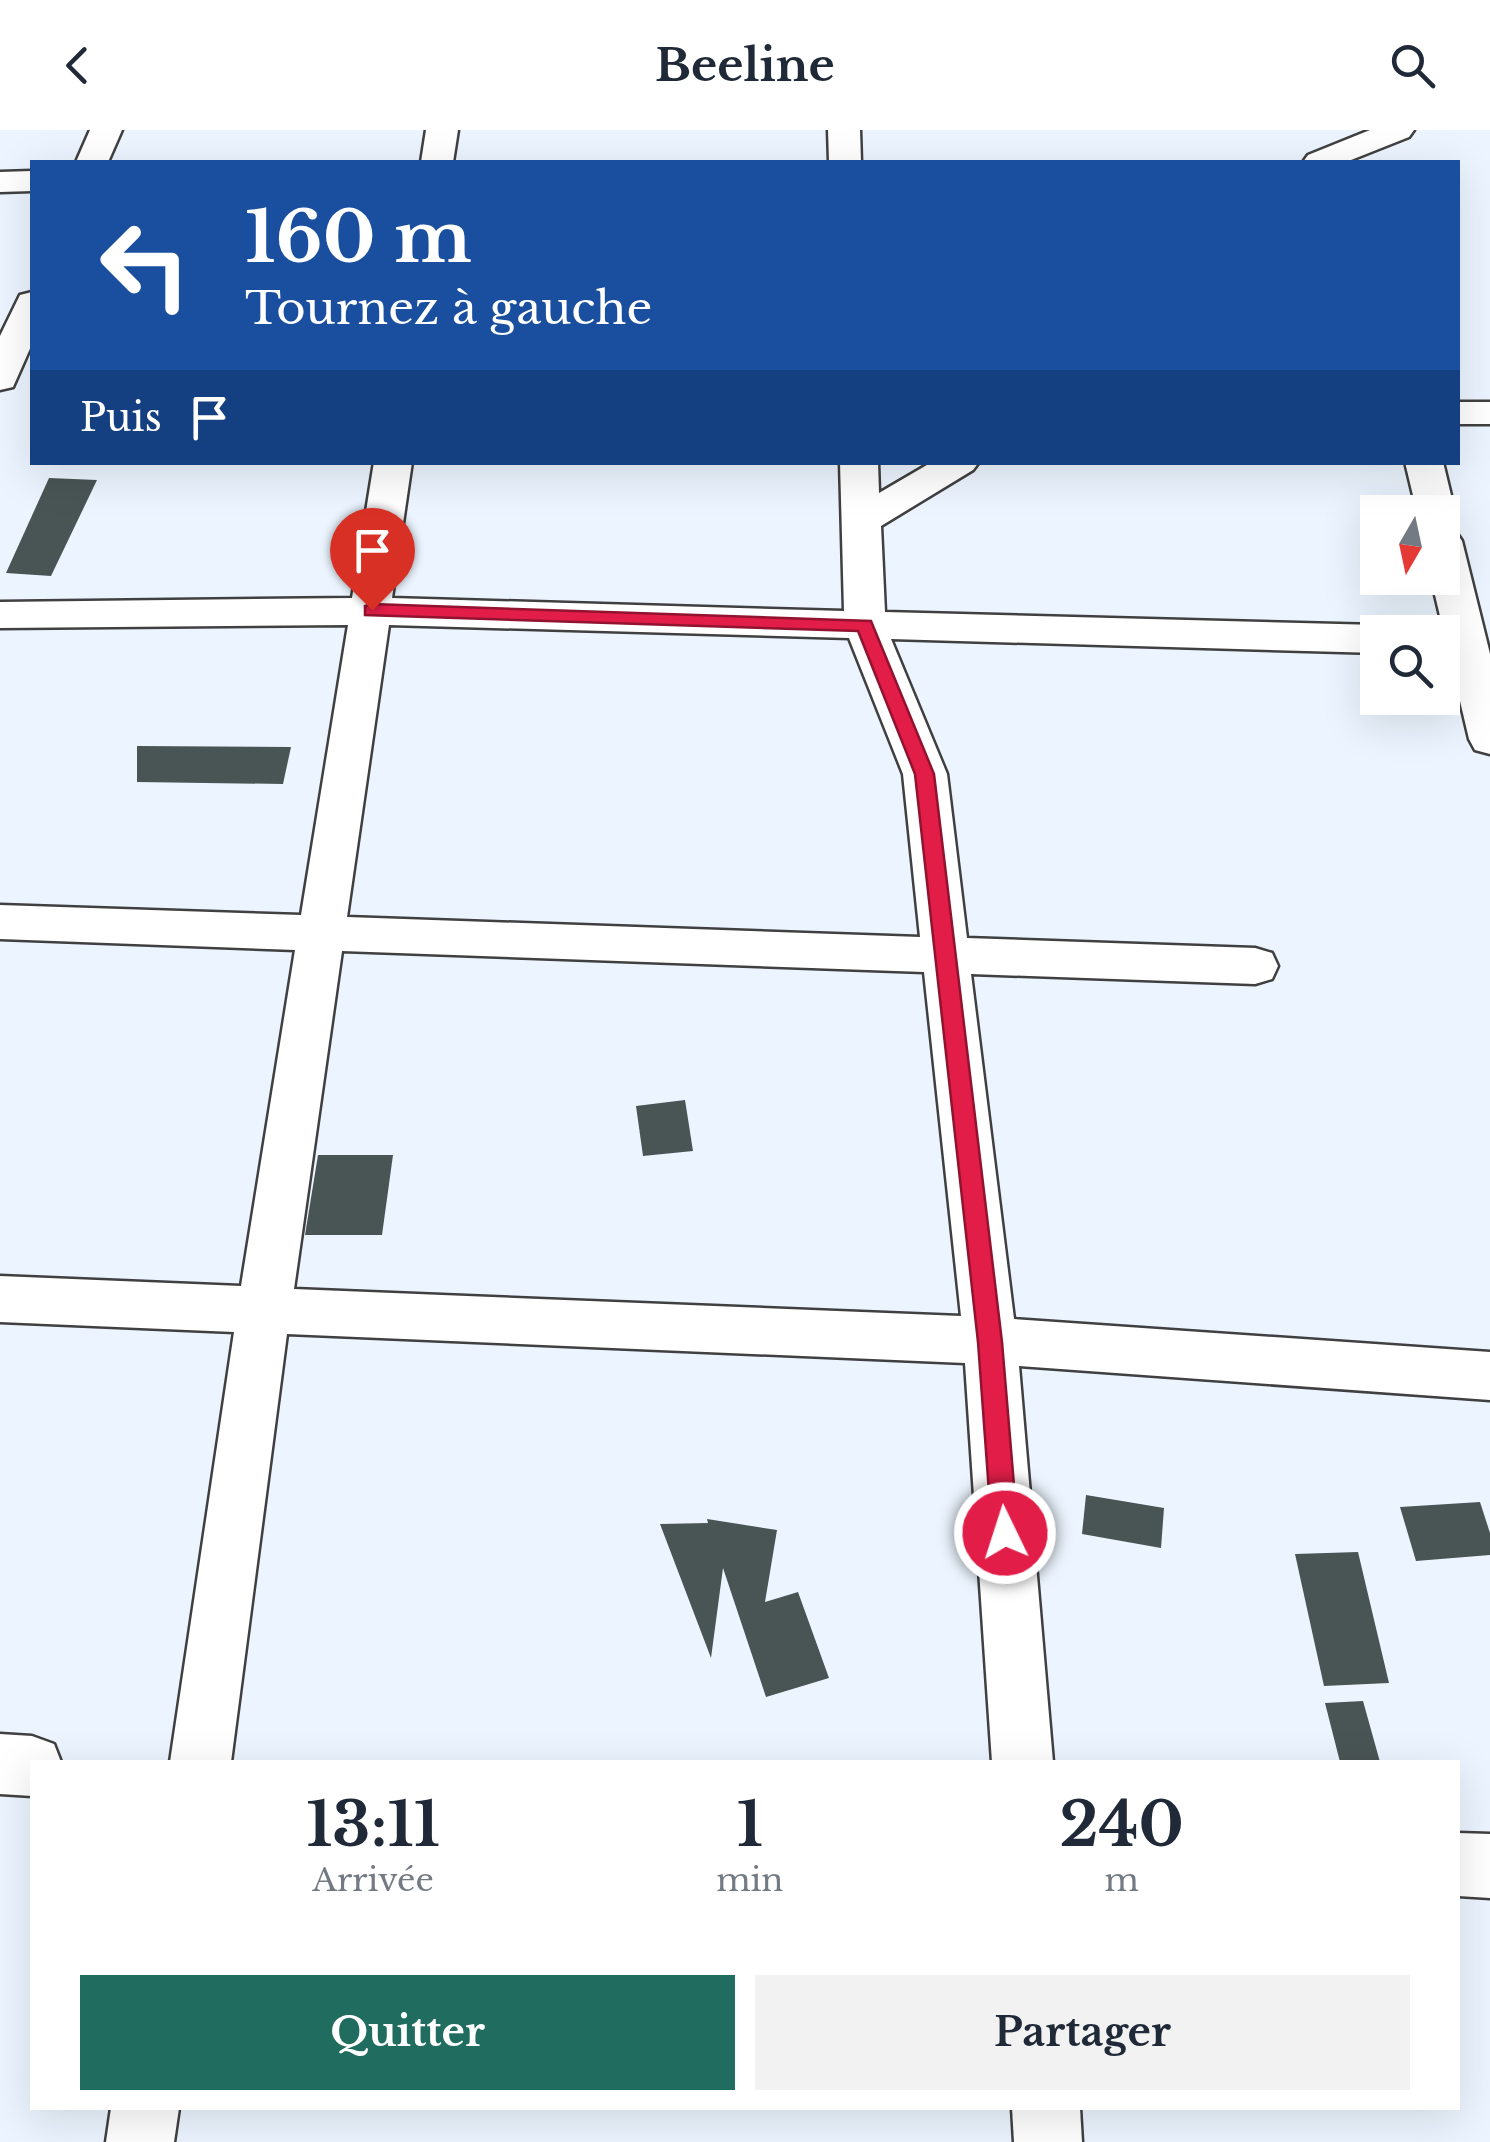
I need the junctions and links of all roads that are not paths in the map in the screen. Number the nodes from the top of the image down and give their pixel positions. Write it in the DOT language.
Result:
graph roads {
  1 [pos="106,130"];
  2 [pos="442,130"];
  3 [pos="844,130"];
  4 [pos="1398,130"];
  5 [pos="93,160"];
  6 [pos="438,160"];
  7 [pos="845,160"];
  8 [pos="1325,160"];
  9 [pos="0,182"];
  10 [pos="30,182"];
  11 [pos="30,307"];
  12 [pos="1,374"];
  13 [pos="1460,413"];
  14 [pos="1490,413"];
  15 [pos="394,465"];
  16 [pos="860,465"];
  17 [pos="955,465"];
  18 [pos="1425,465"];
  19 [pos="1432,495"];
  20 [pos="862,520"];
  21 [pos="372,610"];
  22 [pos="0,615"];
  23 [pos="865,626"];
  24 [pos="1360,638"];
  25 [pos="1460,656"];
  26 [pos="1490,739"];
  27 [pos="0,922"];
  28 [pos="320,934"];
  29 [pos="946,958"];
  30 [pos="1255,966"];
  31 [pos="0,1299"];
  32 [pos="264,1310"];
  33 [pos="990,1342"];
  34 [pos="1490,1376"];
  35 [pos="200,1760"];
  36 [pos="1023,1760"];
  37 [pos="0,1764"];
  38 [pos="30,1766"];
  39 [pos="1460,1865"];
  40 [pos="1490,1866"];
  41 [pos="145,2110"];
  42 [pos="1046,2110"];
  43 [pos="140,2142"];
  44 [pos="1048,2142"];
  1 -- 5 [label="street"];
  2 -- 6 [label="street"];
  3 -- 7 [label="street"];
  4 -- 8 [label="street"];
  9 -- 10 [label="street"];
  11 -- 12 [label="street"];
  13 -- 14 [label="street"];
  15 -- 21 [label="street"];
  16 -- 20 [label="street"];
  17 -- 20 [label="street"];
  18 -- 19 [label="street"];
  20 -- 23 [label="street"];
  21 -- 22 [label="street"];
  21 -- 23 [label="street"];
  21 -- 28 [label="street"];
  23 -- 24 [label="street"];
  23 -- 29 [label="street"];
  25 -- 26 [label="street"];
  27 -- 28 [label="street"];
  28 -- 29 [label="street"];
  28 -- 32 [label="street"];
  29 -- 30 [label="street"];
  29 -- 33 [label="street"];
  31 -- 32 [label="street"];
  32 -- 33 [label="street"];
  32 -- 35 [label="street"];
  33 -- 34 [label="street"];
  33 -- 36 [label="street"];
  37 -- 38 [label="street"];
  39 -- 40 [label="street"];
  41 -- 43 [label="street"];
  42 -- 44 [label="street"];
}
